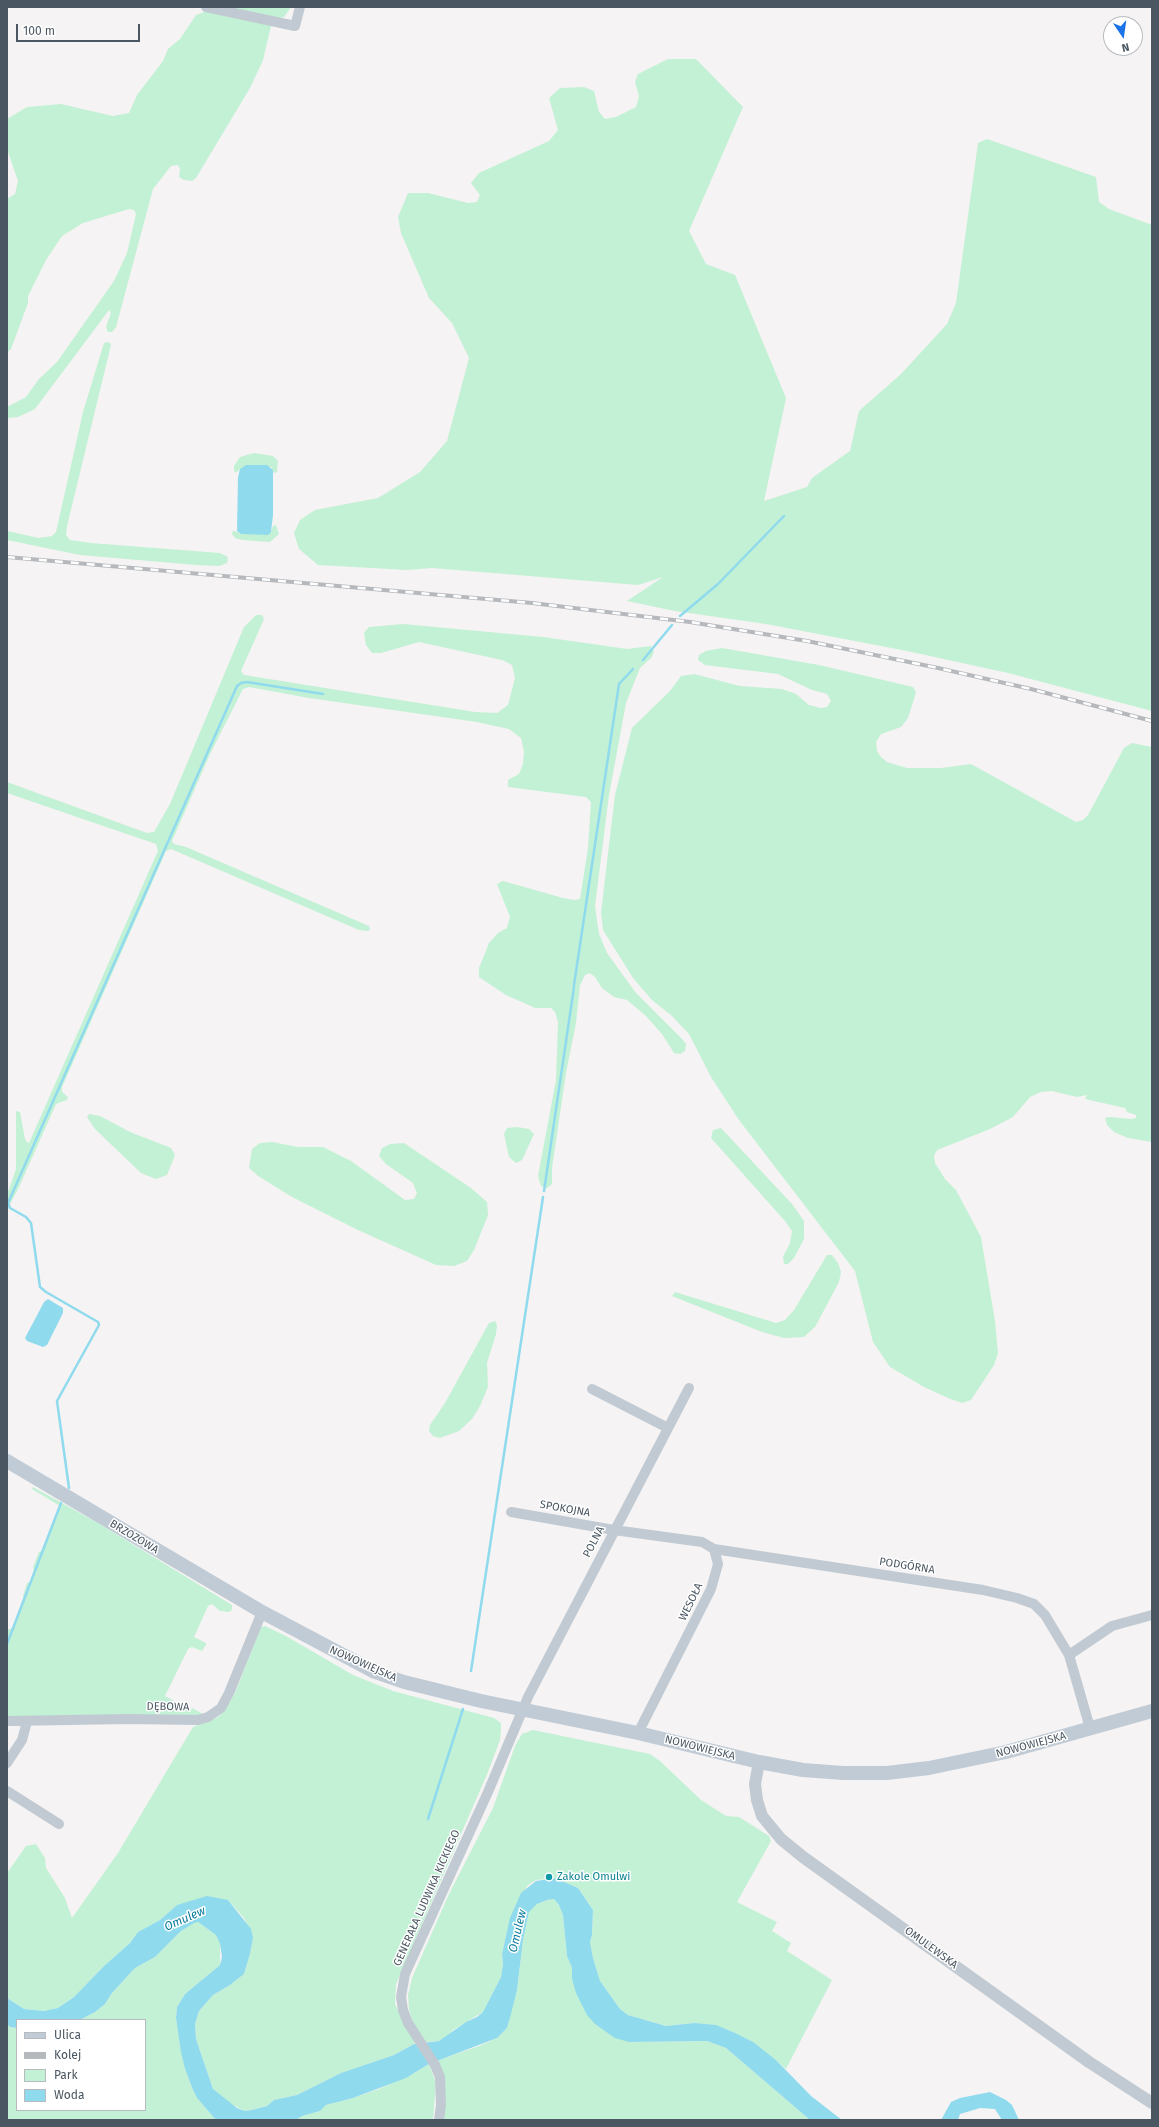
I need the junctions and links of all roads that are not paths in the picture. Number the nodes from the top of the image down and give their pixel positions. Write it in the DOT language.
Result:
graph roads {
  1 [pos="206,7"];
  2 [pos="300,7"];
  3 [pos="689,1388"];
  4 [pos="592,1389"];
  5 [pos="668,1428"];
  6 [pos="7,1461"];
  7 [pos="511,1512"];
  8 [pos="614,1530"];
  9 [pos="714,1549"];
  10 [pos="262,1612"];
  11 [pos="1152,1615"];
  12 [pos="1069,1655"];
  13 [pos="523,1709"];
  14 [pos="1152,1711"];
  15 [pos="7,1721"];
  16 [pos="27,1722"];
  17 [pos="1090,1728"];
  18 [pos="638,1733"];
  19 [pos="759,1762"];
  20 [pos="7,1763"];
  21 [pos="7,1792"];
  22 [pos="59,1824"];
  23 [pos="1152,2103"];
  24 [pos="439,2120"];
  1 -- 2 [label="street"];
  3 -- 5 [label="street, POLNA"];
  4 -- 5 [label="street"];
  5 -- 8 [label="street, POLNA"];
  6 -- 10 [label="main road, BRZOZOWA"];
  7 -- 8 [label="street, SPOKOJNA"];
  8 -- 9 [label="street"];
  8 -- 13 [label="street, POLNA"];
  9 -- 12 [label="street, PODGÓRNA"];
  9 -- 18 [label="street, WESOŁA"];
  10 -- 13 [label="main road, NOWOWIEJSKA"];
  10 -- 16 [label="street, DĘBOWA"];
  11 -- 12 [label="street"];
  12 -- 17 [label="street, PODGÓRNA"];
  13 -- 18 [label="main road, NOWOWIEJSKA"];
  13 -- 24 [label="street, GENERAŁA LUDWIKA KICKIEGO"];
  14 -- 17 [label="main road, NOWOWIEJSKA"];
  15 -- 16 [label="street, DĘBOWA"];
  16 -- 20 [label="street"];
  17 -- 19 [label="main road, NOWOWIEJSKA"];
  18 -- 19 [label="main road, NOWOWIEJSKA"];
  19 -- 23 [label="street, OMULEWSKA"];
  21 -- 22 [label="street"];
}
